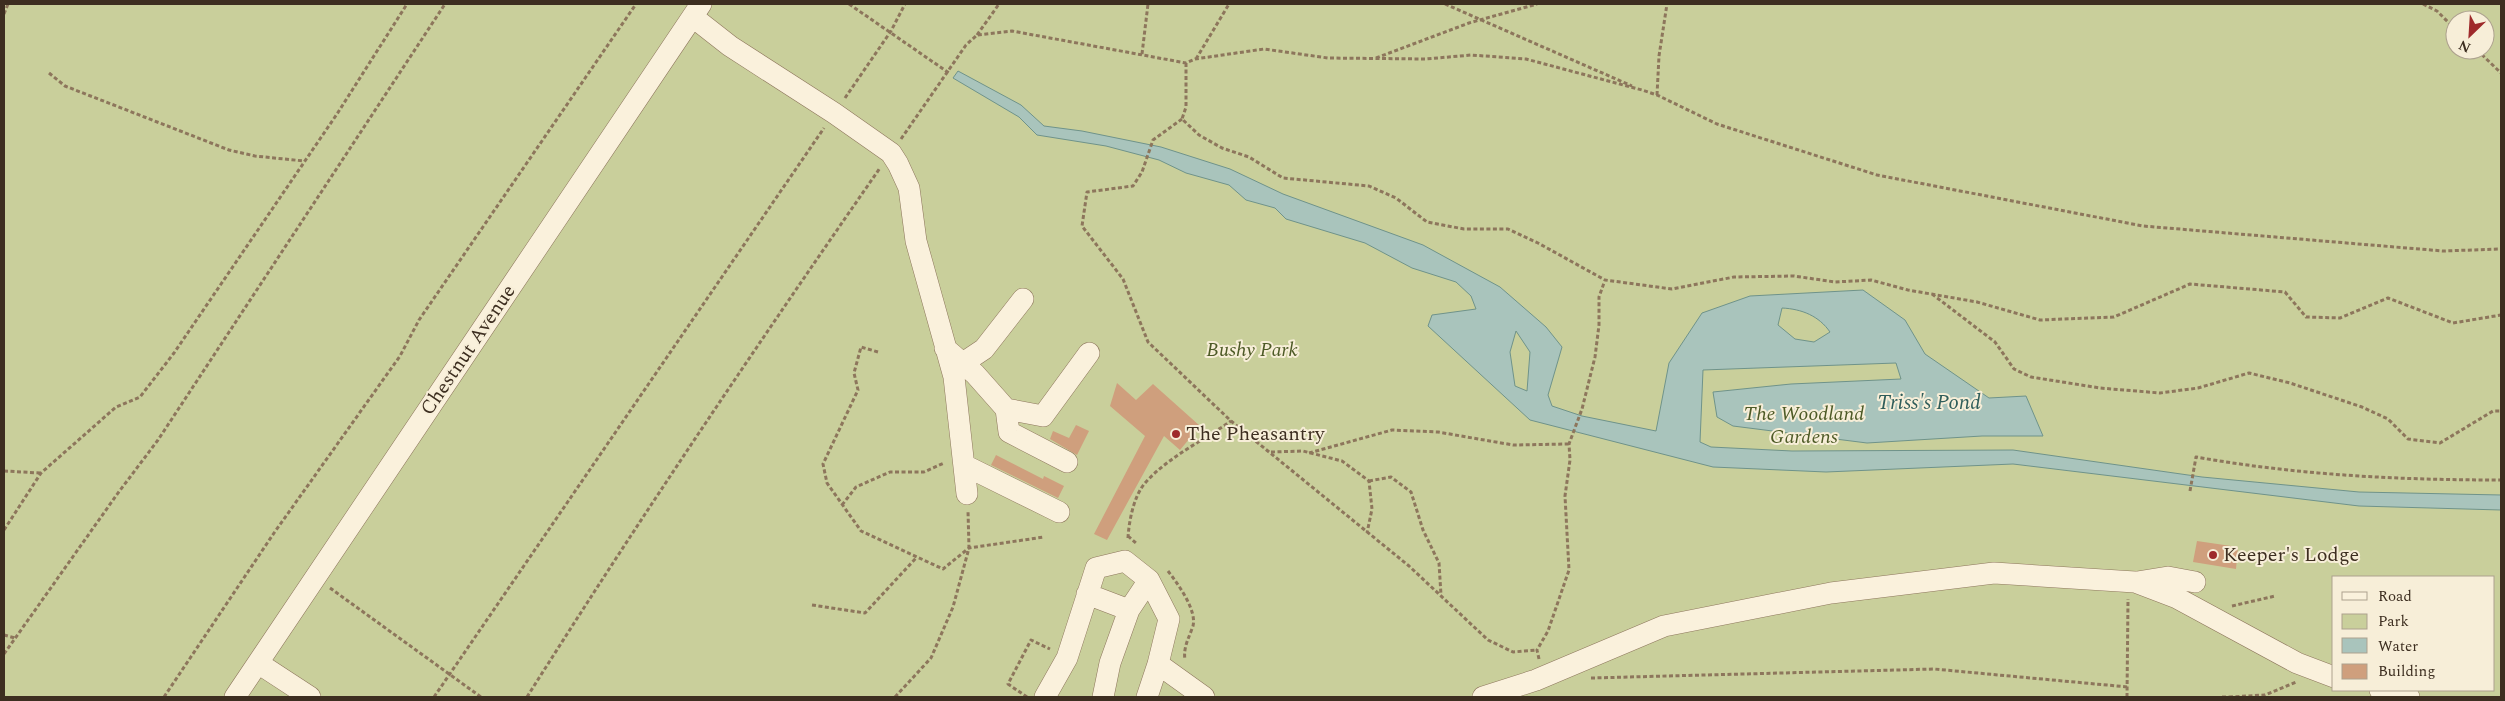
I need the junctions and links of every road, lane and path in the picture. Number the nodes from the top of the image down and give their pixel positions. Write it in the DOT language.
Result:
graph roads {
  1 [pos="8,4"];
  2 [pos="407,4"];
  3 [pos="445,4"];
  4 [pos="636,4"];
  5 [pos="849,4"];
  6 [pos="905,4"];
  7 [pos="999,4"];
  8 [pos="1148,4"];
  9 [pos="1229,4"];
  10 [pos="1445,4"];
  11 [pos="1536,4"];
  12 [pos="1667,4"];
  13 [pos="2423,4"];
  14 [pos="697,10"];
  15 [pos="4,14"];
  16 [pos="2445,19"];
  17 [pos="1480,20"];
  18 [pos="891,31"];
  19 [pos="977,35"];
  20 [pos="1142,54"];
  21 [pos="1195,59"];
  22 [pos="1373,59"];
  23 [pos="2487,60"];
  24 [pos="1186,64"];
  25 [pos="49,73"];
  26 [pos="949,73"];
  27 [pos="2501,73"];
  28 [pos="1642,90"];
  29 [pos="1657,95"];
  30 [pos="834,113"];
  31 [pos="1182,119"];
  32 [pos="890,153"];
  33 [pos="304,161"];
  34 [pos="2501,249"];
  35 [pos="1605,280"];
  36 [pos="1932,294"];
  37 [pos="1023,299"];
  38 [pos="2501,315"];
  39 [pos="945,348"];
  40 [pos="878,352"];
  41 [pos="1089,353"];
  42 [pos="963,363"];
  43 [pos="1006,409"];
  44 [pos="2501,412"];
  45 [pos="1231,421"];
  46 [pos="1569,444"];
  47 [pos="1271,452"];
  48 [pos="1310,453"];
  49 [pos="963,457"];
  50 [pos="1067,462"];
  51 [pos="4,471"];
  52 [pos="41,473"];
  53 [pos="2501,480"];
  54 [pos="1368,482"];
  55 [pos="2190,491"];
  56 [pos="968,494"];
  57 [pos="842,505"];
  58 [pos="1059,512"];
  59 [pos="4,530"];
  60 [pos="1367,533"];
  61 [pos="1044,537"];
  62 [pos="969,548"];
  63 [pos="917,557"];
  64 [pos="1125,561"];
  65 [pos="315,577"];
  66 [pos="1149,580"];
  67 [pos="2132,581"];
  68 [pos="2195,582"];
  69 [pos="1087,594"];
  70 [pos="1441,596"];
  71 [pos="2275,596"];
  72 [pos="812,605"];
  73 [pos="1129,610"];
  74 [pos="2199,610"];
  75 [pos="4,635"];
  76 [pos="15,638"];
  77 [pos="1537,650"];
  78 [pos="4,654"];
  79 [pos="1068,658"];
  80 [pos="258,663"];
  81 [pos="1158,664"];
  82 [pos="2313,669"];
  83 [pos="449,675"];
  84 [pos="2332,676"];
  85 [pos="1583,678"];
  86 [pos="1536,680"];
  87 [pos="2128,687"];
  88 [pos="2384,691"];
  89 [pos="164,697"];
  90 [pos="235,697"];
  91 [pos="310,697"];
  92 [pos="434,697"];
  93 [pos="481,697"];
  94 [pos="527,697"];
  95 [pos="895,697"];
  96 [pos="1028,697"];
  97 [pos="1044,697"];
  98 [pos="1103,697"];
  99 [pos="1147,697"];
  100 [pos="1204,697"];
  101 [pos="1483,697"];
  102 [pos="2127,697"];
  103 [pos="2222,697"];
  104 [pos="2231,697"];
  105 [pos="2409,697"];
  1 -- 15 [label="path"];
  2 -- 33 [label="path"];
  3 -- 76 [label="path"];
  4 -- 89 [label="path"];
  5 -- 18 [label="path"];
  6 -- 18 [label="path"];
  7 -- 19 [label="path"];
  8 -- 20 [label="path"];
  9 -- 21 [label="path"];
  10 -- 17 [label="path"];
  11 -- 17 [label="path"];
  12 -- 29 [label="path"];
  13 -- 16 [label="path"];
  14 -- 30 [label="street"];
  14 -- 65 [label="street, Chestnut Avenue"];
  17 -- 22 [label="path"];
  17 -- 28 [label="path"];
  18 -- 26 [label="path"];
  18 -- 30 [label="path"];
  19 -- 20 [label="path"];
  19 -- 26 [label="path"];
  20 -- 24 [label="path"];
  21 -- 22 [label="path"];
  21 -- 24 [label="path"];
  22 -- 28 [label="path"];
  23 -- 27 [label="path"];
  24 -- 31 [label="path"];
  25 -- 33 [label="path"];
  26 -- 32 [label="path"];
  28 -- 29 [label="path"];
  29 -- 34 [label="path"];
  30 -- 32 [label="street"];
  30 -- 83 [label="path"];
  31 -- 35 [label="path"];
  31 -- 45 [label="path"];
  32 -- 39 [label="street"];
  32 -- 94 [label="path"];
  33 -- 52 [label="path"];
  35 -- 36 [label="path"];
  35 -- 46 [label="path"];
  36 -- 38 [label="path"];
  36 -- 44 [label="path"];
  37 -- 42 [label="street"];
  39 -- 42 [label="street"];
  39 -- 49 [label="street"];
  40 -- 57 [label="path"];
  41 -- 43 [label="street"];
  42 -- 43 [label="street"];
  43 -- 50 [label="street"];
  45 -- 47 [label="path"];
  45 -- 64 [label="path"];
  46 -- 48 [label="path"];
  46 -- 77 [label="path"];
  47 -- 48 [label="path"];
  47 -- 60 [label="path"];
  48 -- 54 [label="path"];
  49 -- 56 [label="street"];
  49 -- 57 [label="path"];
  49 -- 58 [label="street"];
  51 -- 52 [label="path"];
  52 -- 59 [label="path"];
  53 -- 55 [label="path"];
  54 -- 60 [label="path"];
  54 -- 70 [label="path"];
  56 -- 62 [label="path"];
  57 -- 63 [label="path"];
  60 -- 70 [label="path"];
  61 -- 62 [label="path"];
  62 -- 63 [label="path"];
  62 -- 95 [label="path"];
  63 -- 72 [label="path"];
  64 -- 66 [label="street"];
  64 -- 69 [label="street"];
  65 -- 80 [label="street, Chestnut Avenue"];
  65 -- 83 [label="path"];
  66 -- 73 [label="street"];
  66 -- 81 [label="street"];
  67 -- 68 [label="street"];
  67 -- 74 [label="street"];
  67 -- 86 [label="street"];
  67 -- 87 [label="path"];
  69 -- 73 [label="street"];
  69 -- 79 [label="street"];
  70 -- 77 [label="path"];
  71 -- 74 [label="path"];
  73 -- 98 [label="street"];
  74 -- 82 [label="street"];
  75 -- 76 [label="path"];
  76 -- 78 [label="path"];
  77 -- 86 [label="path"];
  79 -- 96 [label="path"];
  79 -- 97 [label="street"];
  80 -- 90 [label="street, Chestnut Avenue"];
  80 -- 91 [label="street"];
  81 -- 99 [label="street"];
  81 -- 100 [label="street"];
  82 -- 84 [label="street"];
  82 -- 104 [label="path"];
  83 -- 92 [label="path"];
  83 -- 93 [label="path"];
  85 -- 87 [label="path"];
  86 -- 101 [label="street"];
  87 -- 102 [label="path"];
  88 -- 105 [label="street"];
  103 -- 104 [label="path"];
}
